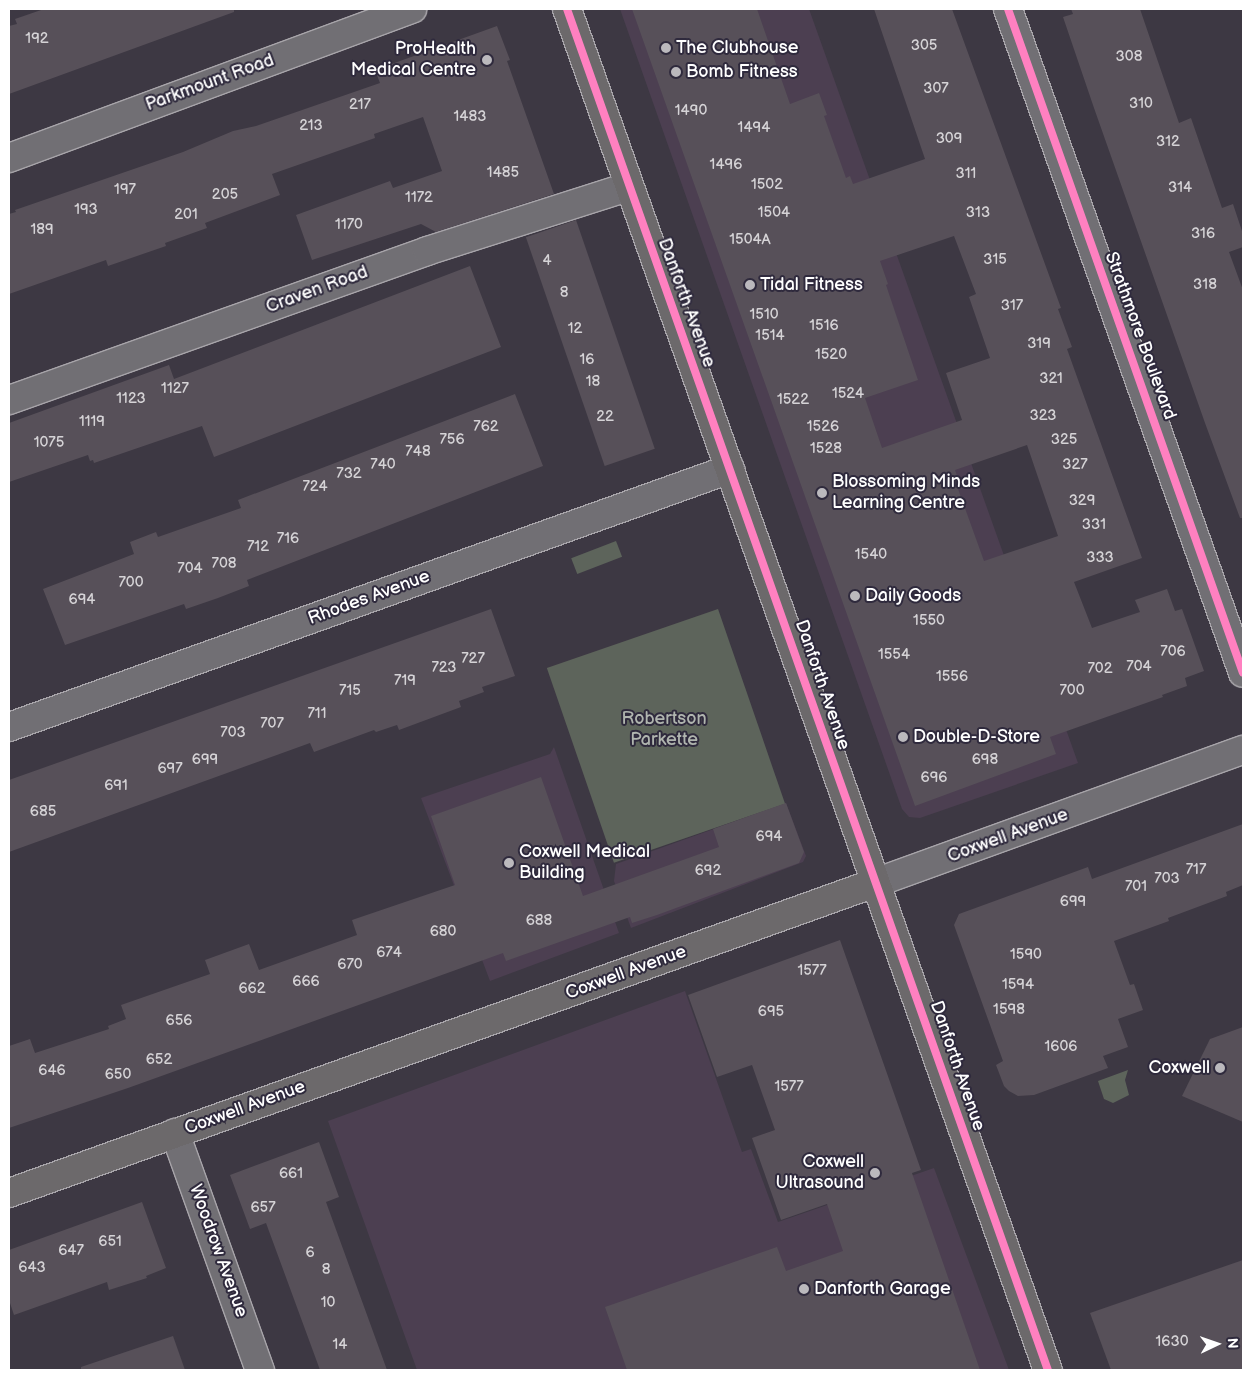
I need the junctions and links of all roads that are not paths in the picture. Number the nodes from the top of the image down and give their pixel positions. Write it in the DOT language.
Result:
graph roads {
  1 [pos="412,9"];
  2 [pos="567,9"];
  3 [pos="1008,9"];
  4 [pos="9,158"];
  5 [pos="628,187"];
  6 [pos="9,400"];
  7 [pos="730,469"];
  8 [pos="1243,673"];
  9 [pos="9,727"];
  10 [pos="1243,750"];
  11 [pos="875,883"];
  12 [pos="175,1133"];
  13 [pos="9,1193"];
  14 [pos="260,1370"];
  15 [pos="1048,1370"];
  1 -- 4 [label="street, Parkmount Road"];
  2 -- 5 [label="main road, Danforth Avenue"];
  3 -- 8 [label="street, Strathmore Boulevard"];
  5 -- 6 [label="street, Craven Road"];
  5 -- 7 [label="main road, Danforth Avenue"];
  7 -- 9 [label="street, Rhodes Avenue"];
  7 -- 11 [label="main road, Danforth Avenue"];
  10 -- 11 [label="street, Coxwell Avenue"];
  11 -- 12 [label="main road, Coxwell Avenue"];
  11 -- 15 [label="main road, Danforth Avenue"];
  12 -- 13 [label="main road, Coxwell Avenue"];
  12 -- 14 [label="street, Woodrow Avenue"];
}
